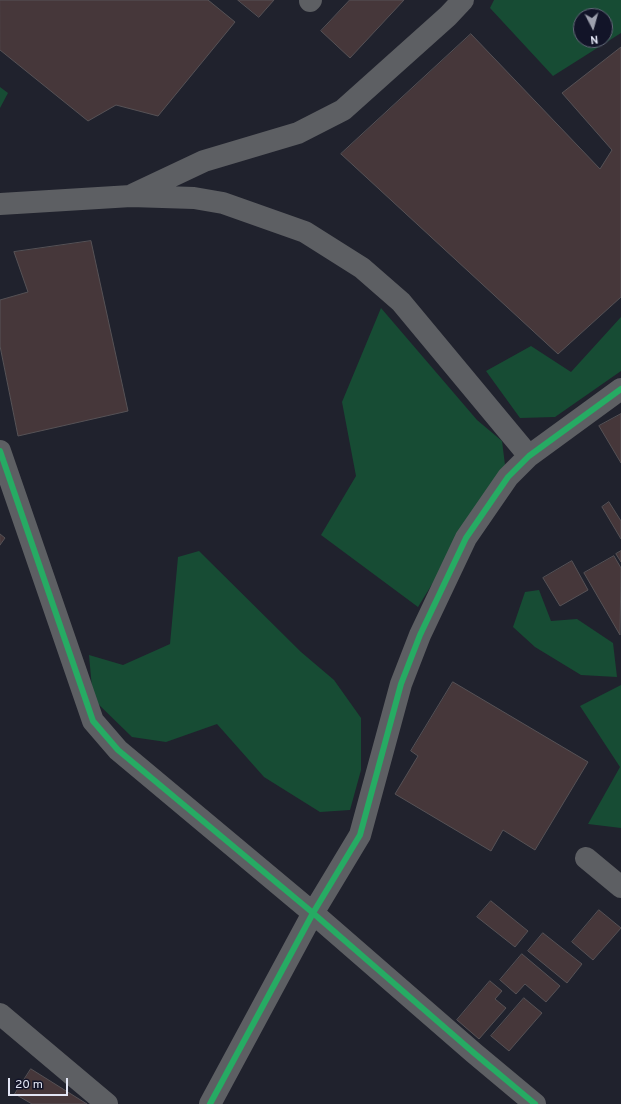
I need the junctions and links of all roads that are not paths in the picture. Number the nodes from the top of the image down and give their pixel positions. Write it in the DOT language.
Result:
graph roads {
  1 [pos="463,0"];
  2 [pos="131,196"];
  3 [pos="0,204"];
  4 [pos="621,389"];
  5 [pos="0,451"];
  6 [pos="529,456"];
  7 [pos="586,858"];
  8 [pos="621,887"];
  9 [pos="313,913"];
  10 [pos="0,1014"];
  11 [pos="107,1104"];
  12 [pos="210,1104"];
  13 [pos="535,1104"];
  1 -- 2 [label="street"];
  2 -- 3 [label="street"];
  2 -- 6 [label="street"];
  4 -- 6 [label="street"];
  5 -- 9 [label="street"];
  6 -- 9 [label="street"];
  7 -- 8 [label="street"];
  9 -- 12 [label="street"];
  9 -- 13 [label="street"];
  10 -- 11 [label="street"];
}
